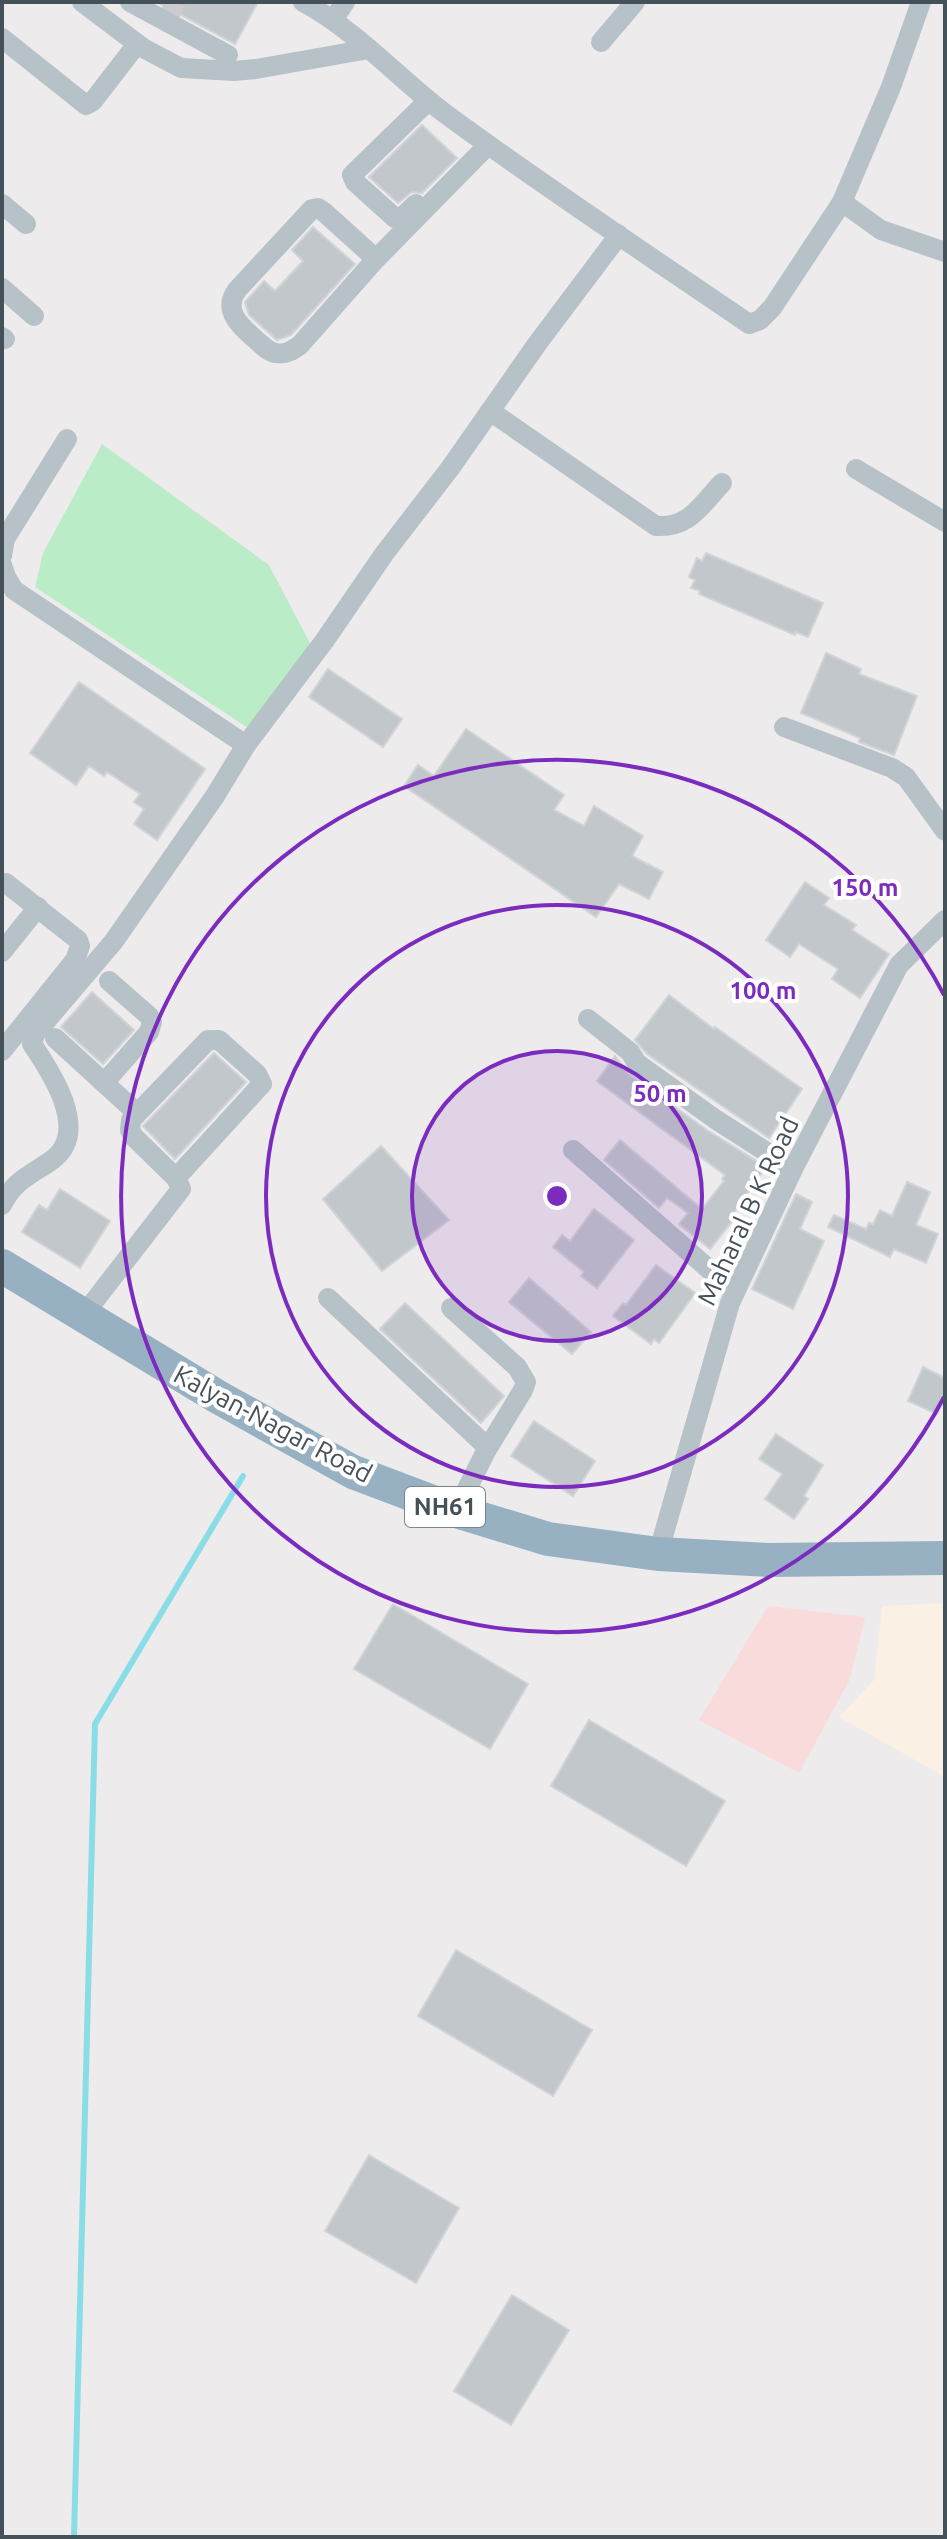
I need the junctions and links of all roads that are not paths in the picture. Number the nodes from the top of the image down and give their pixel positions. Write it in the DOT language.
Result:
graph roads {
  1 [pos="82,2"];
  2 [pos="130,2"];
  3 [pos="303,2"];
  4 [pos="345,2"];
  5 [pos="635,2"];
  6 [pos="921,2"];
  7 [pos="331,11"];
  8 [pos="601,42"];
  9 [pos="137,44"];
  10 [pos="4,45"];
  11 [pos="369,49"];
  12 [pos="228,55"];
  13 [pos="428,101"];
  14 [pos="482,141"];
  15 [pos="842,202"];
  16 [pos="2,204"];
  17 [pos="26,224"];
  18 [pos="619,235"];
  19 [pos="945,252"];
  20 [pos="376,259"];
  21 [pos="2,288"];
  22 [pos="34,316"];
  23 [pos="490,411"];
  24 [pos="67,439"];
  25 [pos="856,469"];
  26 [pos="722,483"];
  27 [pos="945,522"];
  28 [pos="2,556"];
  29 [pos="2,565"];
  30 [pos="784,727"];
  31 [pos="246,745"];
  32 [pos="945,831"];
  33 [pos="6,883"];
  34 [pos="38,907"];
  35 [pos="945,920"];
  36 [pos="2,952"];
  37 [pos="109,981"];
  38 [pos="588,1019"];
  39 [pos="55,1038"];
  40 [pos="2,1051"];
  41 [pos="104,1083"];
  42 [pos="137,1113"];
  43 [pos="573,1150"];
  44 [pos="793,1169"];
  45 [pos="176,1178"];
  46 [pos="2,1205"];
  47 [pos="2,1266"];
  48 [pos="735,1292"];
  49 [pos="328,1298"];
  50 [pos="451,1308"];
  51 [pos="82,1317"];
  52 [pos="486,1451"];
  53 [pos="456,1511"];
  54 [pos="658,1554"];
  55 [pos="945,1558"];
  1 -- 9 [label="street"];
  2 -- 12 [label="street"];
  3 -- 7 [label="street"];
  4 -- 7 [label="street"];
  5 -- 8 [label="street"];
  6 -- 15 [label="street"];
  7 -- 11 [label="street"];
  9 -- 10 [label="street"];
  9 -- 11 [label="street"];
  11 -- 13 [label="street"];
  13 -- 14 [label="street"];
  13 -- 14 [label="street"];
  14 -- 18 [label="street"];
  14 -- 20 [label="street"];
  15 -- 18 [label="street"];
  15 -- 19 [label="street"];
  16 -- 17 [label="street"];
  18 -- 23 [label="street"];
  20 -- 20 [label="street"];
  21 -- 22 [label="street"];
  23 -- 26 [label="street"];
  23 -- 31 [label="street"];
  24 -- 28 [label="street"];
  25 -- 27 [label="street"];
  29 -- 31 [label="street"];
  30 -- 32 [label="street"];
  31 -- 46 [label="street"];
  33 -- 34 [label="street"];
  34 -- 36 [label="street"];
  34 -- 40 [label="street"];
  35 -- 44 [label="street, Maharal B K Road"];
  37 -- 41 [label="street"];
  38 -- 44 [label="street"];
  39 -- 41 [label="street"];
  41 -- 42 [label="street"];
  42 -- 45 [label="street"];
  42 -- 45 [label="street"];
  43 -- 48 [label="street"];
  44 -- 48 [label="street, Maharal B K Road"];
  45 -- 51 [label="street"];
  47 -- 51 [label="highway, Kalyan-Nagar Road / NH61"];
  48 -- 54 [label="street, Maharal B K Road"];
  49 -- 52 [label="street"];
  50 -- 52 [label="street"];
  51 -- 53 [label="highway, Kalyan-Nagar Road / NH61"];
  52 -- 53 [label="street"];
  53 -- 54 [label="highway, Kalyan-Nagar Road / NH61"];
  54 -- 55 [label="highway, Kalyan-Nagar Road / NH61"];
}
